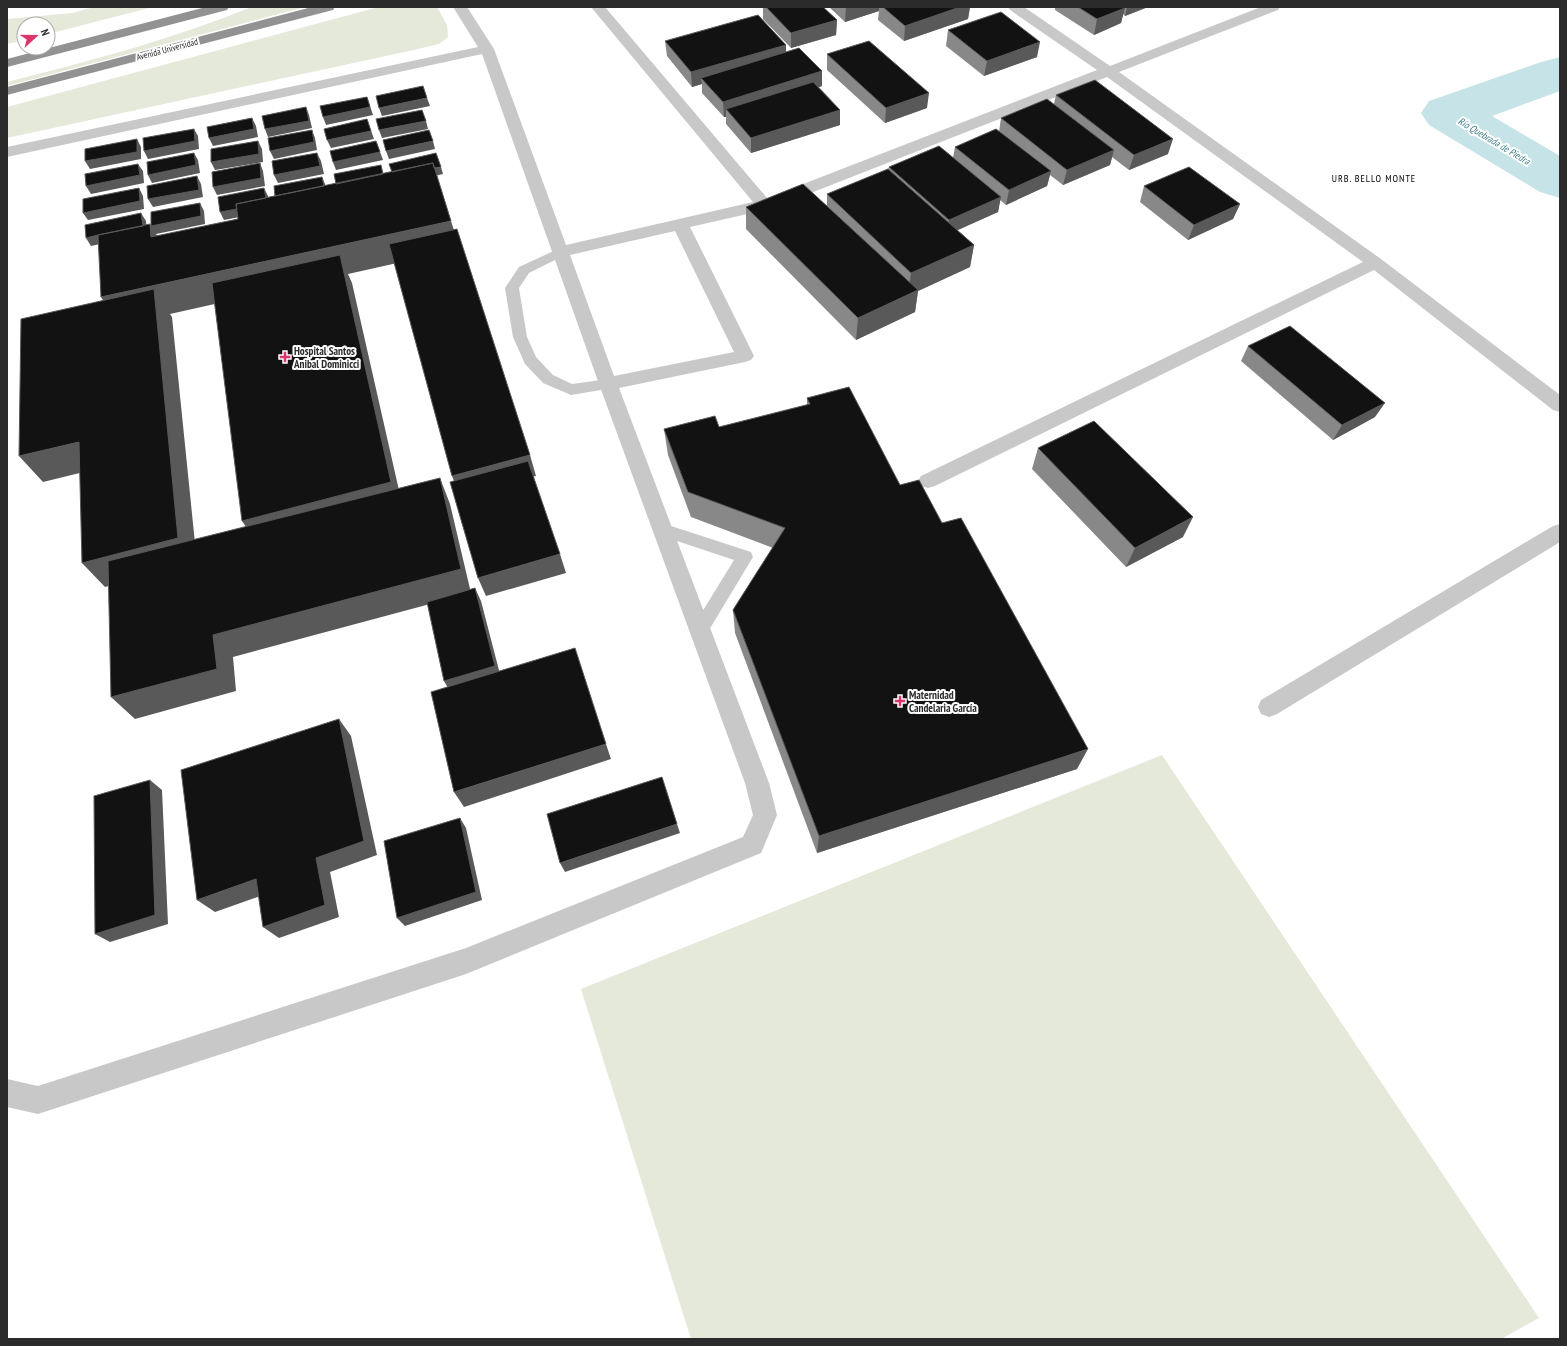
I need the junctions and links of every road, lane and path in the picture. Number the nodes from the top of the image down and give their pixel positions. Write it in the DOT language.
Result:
graph roads {
  1 [pos="222,7"];
  2 [pos="328,7"];
  3 [pos="460,7"];
  4 [pos="598,7"];
  5 [pos="1015,7"];
  6 [pos="1273,7"];
  7 [pos="487,49"];
  8 [pos="7,63"];
  9 [pos="1108,71"];
  10 [pos="7,91"];
  11 [pos="7,152"];
  12 [pos="764,205"];
  13 [pos="680,224"];
  14 [pos="560,252"];
  15 [pos="1375,262"];
  16 [pos="608,384"];
  17 [pos="1560,405"];
  18 [pos="928,481"];
  19 [pos="662,529"];
  20 [pos="1560,532"];
  21 [pos="700,630"];
  22 [pos="1269,707"];
  23 [pos="7,1092"];
  1 -- 8 [label="highway"];
  2 -- 10 [label="highway, Avenida Universidad"];
  3 -- 7 [label="street"];
  4 -- 12 [label="street"];
  5 -- 9 [label="street"];
  6 -- 9 [label="street"];
  7 -- 11 [label="street"];
  7 -- 14 [label="street"];
  9 -- 12 [label="street"];
  9 -- 15 [label="street"];
  12 -- 13 [label="street"];
  13 -- 14 [label="street"];
  13 -- 16 [label="street"];
  14 -- 16 [label="street"];
  14 -- 16 [label="lane"];
  15 -- 17 [label="street"];
  15 -- 18 [label="street"];
  16 -- 19 [label="street"];
  19 -- 21 [label="street"];
  19 -- 21 [label="lane"];
  20 -- 22 [label="street"];
  21 -- 23 [label="street"];
}
